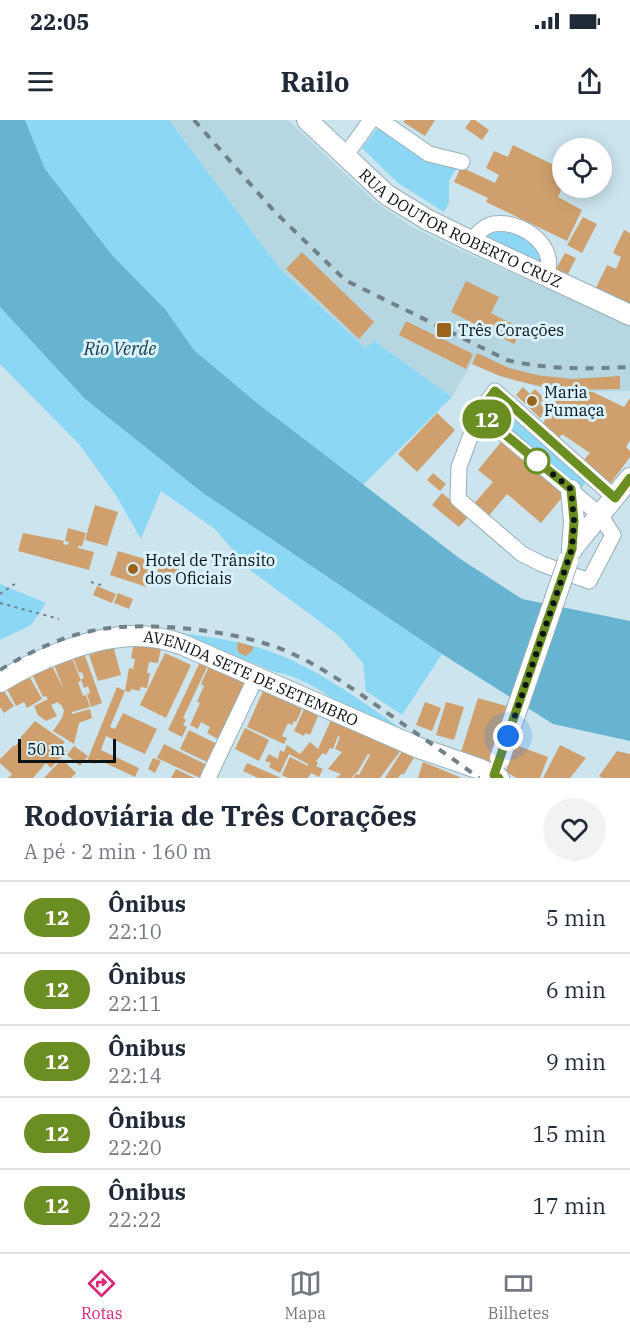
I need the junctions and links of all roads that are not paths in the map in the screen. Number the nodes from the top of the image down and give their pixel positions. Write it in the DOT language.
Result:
graph roads {
  1 [pos="307,120"];
  2 [pos="371,120"];
  3 [pos="380,120"];
  4 [pos="345,156"];
  5 [pos="462,162"];
  6 [pos="471,241"];
  7 [pos="546,276"];
  8 [pos="630,315"];
  9 [pos="479,413"];
  10 [pos="630,478"];
  11 [pos="571,489"];
  12 [pos="615,498"];
  13 [pos="600,515"];
  14 [pos="570,555"];
  15 [pos="256,677"];
  16 [pos="0,682"];
  17 [pos="497,772"];
  18 [pos="208,778"];
  1 -- 4 [label="main road, RUA DOUTOR ROBERTO CRUZ"];
  2 -- 4 [label="street"];
  3 -- 5 [label="street"];
  4 -- 6 [label="main road, RUA DOUTOR ROBERTO CRUZ"];
  6 -- 7 [label="main road, RUA DOUTOR ROBERTO CRUZ"];
  6 -- 7 [label="street"];
  7 -- 8 [label="main road, RUA DOUTOR ROBERTO CRUZ"];
  9 -- 11 [label="street"];
  9 -- 12 [label="street"];
  9 -- 13 [label="street"];
  10 -- 12 [label="main road"];
  11 -- 13 [label="street"];
  11 -- 14 [label="main road"];
  12 -- 13 [label="main road"];
  13 -- 14 [label="main road"];
  14 -- 17 [label="main road, bridge"];
  15 -- 16 [label="main road, AVENIDA SETE DE SETEMBRO"];
  15 -- 17 [label="main road, AVENIDA SETE DE SETEMBRO"];
  15 -- 18 [label="street"];
}
